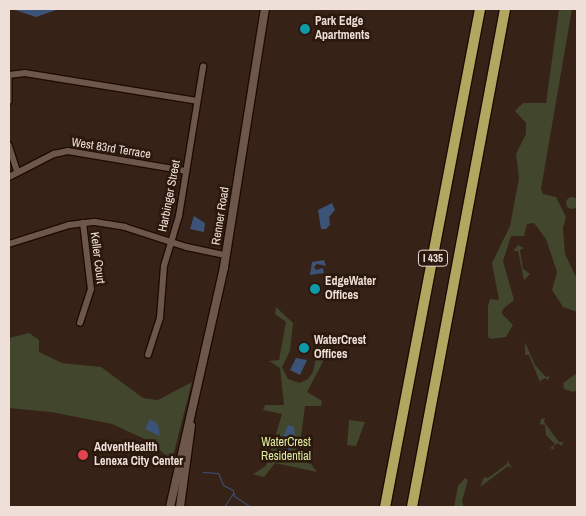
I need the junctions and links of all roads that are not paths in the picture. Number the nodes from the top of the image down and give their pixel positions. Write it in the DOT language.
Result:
graph roads {
  1 [pos="265,9"];
  2 [pos="480,9"];
  3 [pos="505,9"];
  4 [pos="203,67"];
  5 [pos="9,77"];
  6 [pos="9,101"];
  7 [pos="197,101"];
  8 [pos="9,144"];
  9 [pos="186,171"];
  10 [pos="18,172"];
  11 [pos="9,177"];
  12 [pos="82,222"];
  13 [pos="171,242"];
  14 [pos="9,244"];
  15 [pos="226,256"];
  16 [pos="80,324"];
  17 [pos="148,355"];
  18 [pos="191,426"];
  19 [pos="170,507"];
  20 [pos="180,507"];
  21 [pos="385,507"];
  22 [pos="412,507"];
  1 -- 15 [label="main road, Renner Road"];
  2 -- 21 [label="highway, I 435"];
  3 -- 22 [label="highway, I 435"];
  4 -- 7 [label="street, Harbinger Street"];
  5 -- 6 [label="street"];
  5 -- 7 [label="street"];
  7 -- 9 [label="street, Harbinger Street"];
  8 -- 10 [label="street"];
  9 -- 10 [label="street, West 83rd Terrace"];
  9 -- 13 [label="street, Harbinger Street"];
  10 -- 11 [label="street, West 83rd Terrace"];
  12 -- 13 [label="street"];
  12 -- 14 [label="street"];
  12 -- 16 [label="street, Keller Court"];
  13 -- 15 [label="street"];
  13 -- 17 [label="street, Harbinger Street"];
  15 -- 18 [label="main road, Renner Road"];
  18 -- 19 [label="main road, Renner Road"];
  18 -- 20 [label="main road, Renner Road"];
}
